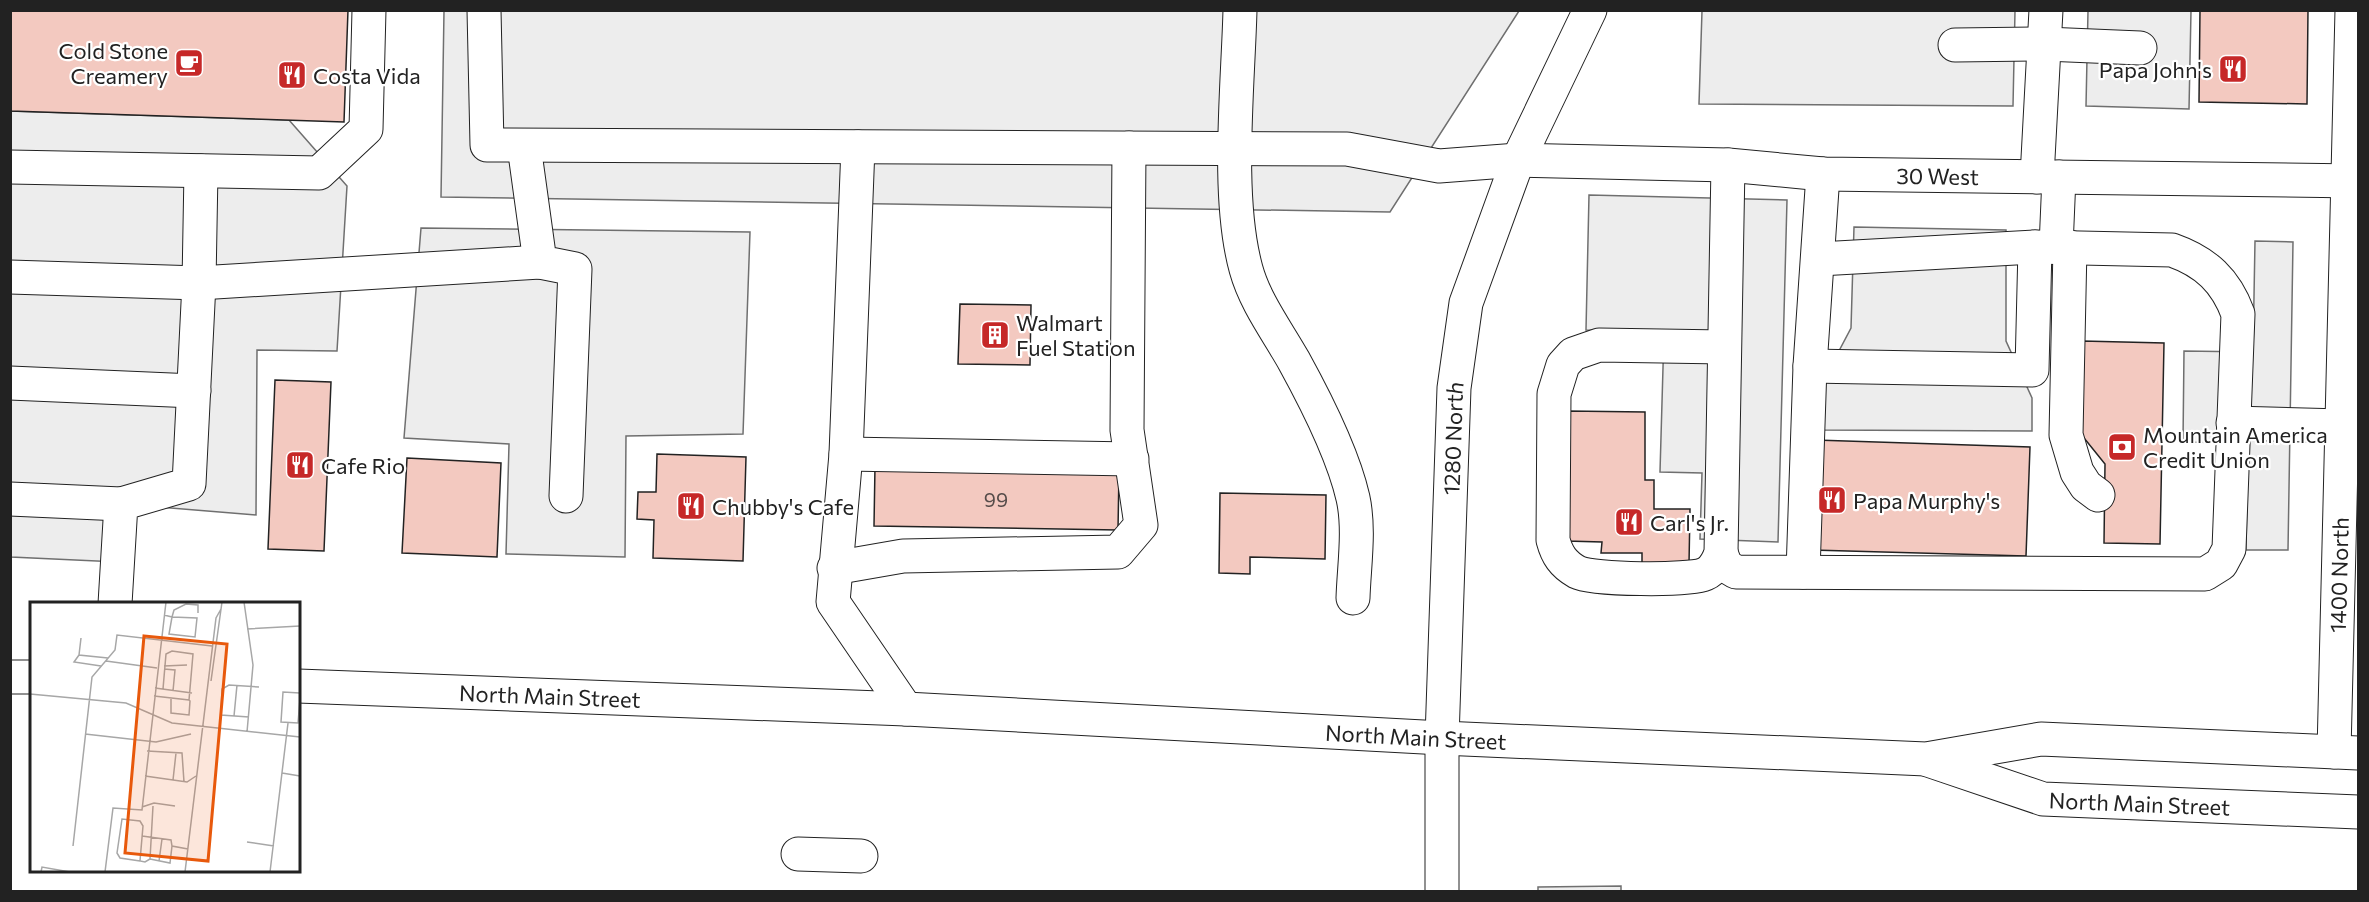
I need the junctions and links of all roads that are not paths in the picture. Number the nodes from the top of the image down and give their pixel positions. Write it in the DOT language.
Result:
graph roads {
  1 [pos="369,10"];
  2 [pos="484,10"];
  3 [pos="1240,10"];
  4 [pos="1590,10"];
  5 [pos="2046,10"];
  6 [pos="2352,10"];
  7 [pos="2045,44"];
  8 [pos="1955,45"];
  9 [pos="2140,48"];
  10 [pos="524,146"];
  11 [pos="858,147"];
  12 [pos="1129,148"];
  13 [pos="1236,148"];
  14 [pos="1518,160"];
  15 [pos="1728,165"];
  16 [pos="10,167"];
  17 [pos="201,171"];
  18 [pos="1823,174"];
  19 [pos="2048,177"];
  20 [pos="2353,181"];
  21 [pos="2053,247"];
  22 [pos="1819,260"];
  23 [pos="540,262"];
  24 [pos="10,277"];
  25 [pos="199,283"];
  26 [pos="1724,347"];
  27 [pos="1810,366"];
  28 [pos="10,383"];
  29 [pos="194,391"];
  30 [pos="2233,423"];
  31 [pos="2342,426"];
  32 [pos="846,454"];
  33 [pos="1132,459"];
  34 [pos="2098,495"];
  35 [pos="566,496"];
  36 [pos="10,499"];
  37 [pos="121,504"];
  38 [pos="1721,553"];
  39 [pos="834,568"];
  40 [pos="1803,572"];
  41 [pos="1353,598"];
  42 [pos="115,602"];
  43 [pos="10,677"];
  44 [pos="30,677"];
  45 [pos="300,686"];
  46 [pos="906,709"];
  47 [pos="1442,738"];
  48 [pos="2346,753"];
  49 [pos="1926,759"];
  50 [pos="2358,812"];
  51 [pos="798,854"];
  52 [pos="861,856"];
  53 [pos="1442,891"];
  1 -- 17 [label="main road"];
  2 -- 10 [label="main road, 30 West"];
  3 -- 13 [label="main road"];
  4 -- 14 [label="main road, 1280 North"];
  5 -- 7 [label="main road"];
  6 -- 20 [label="main road, 1400 North"];
  7 -- 8 [label="main road"];
  7 -- 9 [label="main road"];
  7 -- 19 [label="main road"];
  10 -- 11 [label="main road, 30 West"];
  10 -- 23 [label="main road"];
  11 -- 12 [label="main road, 30 West"];
  11 -- 32 [label="main road"];
  12 -- 13 [label="main road, 30 West"];
  12 -- 33 [label="main road"];
  13 -- 14 [label="main road, 30 West"];
  13 -- 41 [label="main road"];
  14 -- 15 [label="main road, 30 West"];
  14 -- 47 [label="main road, 1280 North"];
  15 -- 18 [label="main road, 30 West"];
  15 -- 26 [label="main road"];
  16 -- 17 [label="main road"];
  17 -- 25 [label="main road"];
  18 -- 19 [label="main road, 30 West"];
  18 -- 22 [label="main road"];
  19 -- 20 [label="main road, 30 West"];
  19 -- 21 [label="main road"];
  20 -- 31 [label="main road, 1400 North"];
  21 -- 22 [label="main road"];
  21 -- 27 [label="main road"];
  21 -- 30 [label="main road"];
  21 -- 34 [label="main road"];
  22 -- 27 [label="main road"];
  23 -- 25 [label="main road"];
  23 -- 35 [label="main road"];
  24 -- 25 [label="main road"];
  25 -- 29 [label="main road"];
  26 -- 38 [label="main road"];
  26 -- 38 [label="main road"];
  27 -- 40 [label="main road"];
  28 -- 29 [label="main road"];
  29 -- 37 [label="main road"];
  30 -- 31 [label="main road"];
  30 -- 40 [label="main road"];
  31 -- 48 [label="main road, 1400 North"];
  32 -- 33 [label="main road"];
  32 -- 39 [label="main road"];
  33 -- 39 [label="main road"];
  36 -- 37 [label="main road"];
  37 -- 42 [label="main road"];
  38 -- 40 [label="main road"];
  39 -- 46 [label="main road"];
  43 -- 44 [label="main road"];
  45 -- 46 [label="main road, North Main Street"];
  46 -- 47 [label="main road, North Main Street"];
  47 -- 49 [label="main road, North Main Street"];
  47 -- 53 [label="main road, 1280 North"];
  48 -- 49 [label="main road, North Main Street"];
  49 -- 50 [label="main road, North Main Street"];
  51 -- 52 [label="main road"];
}
